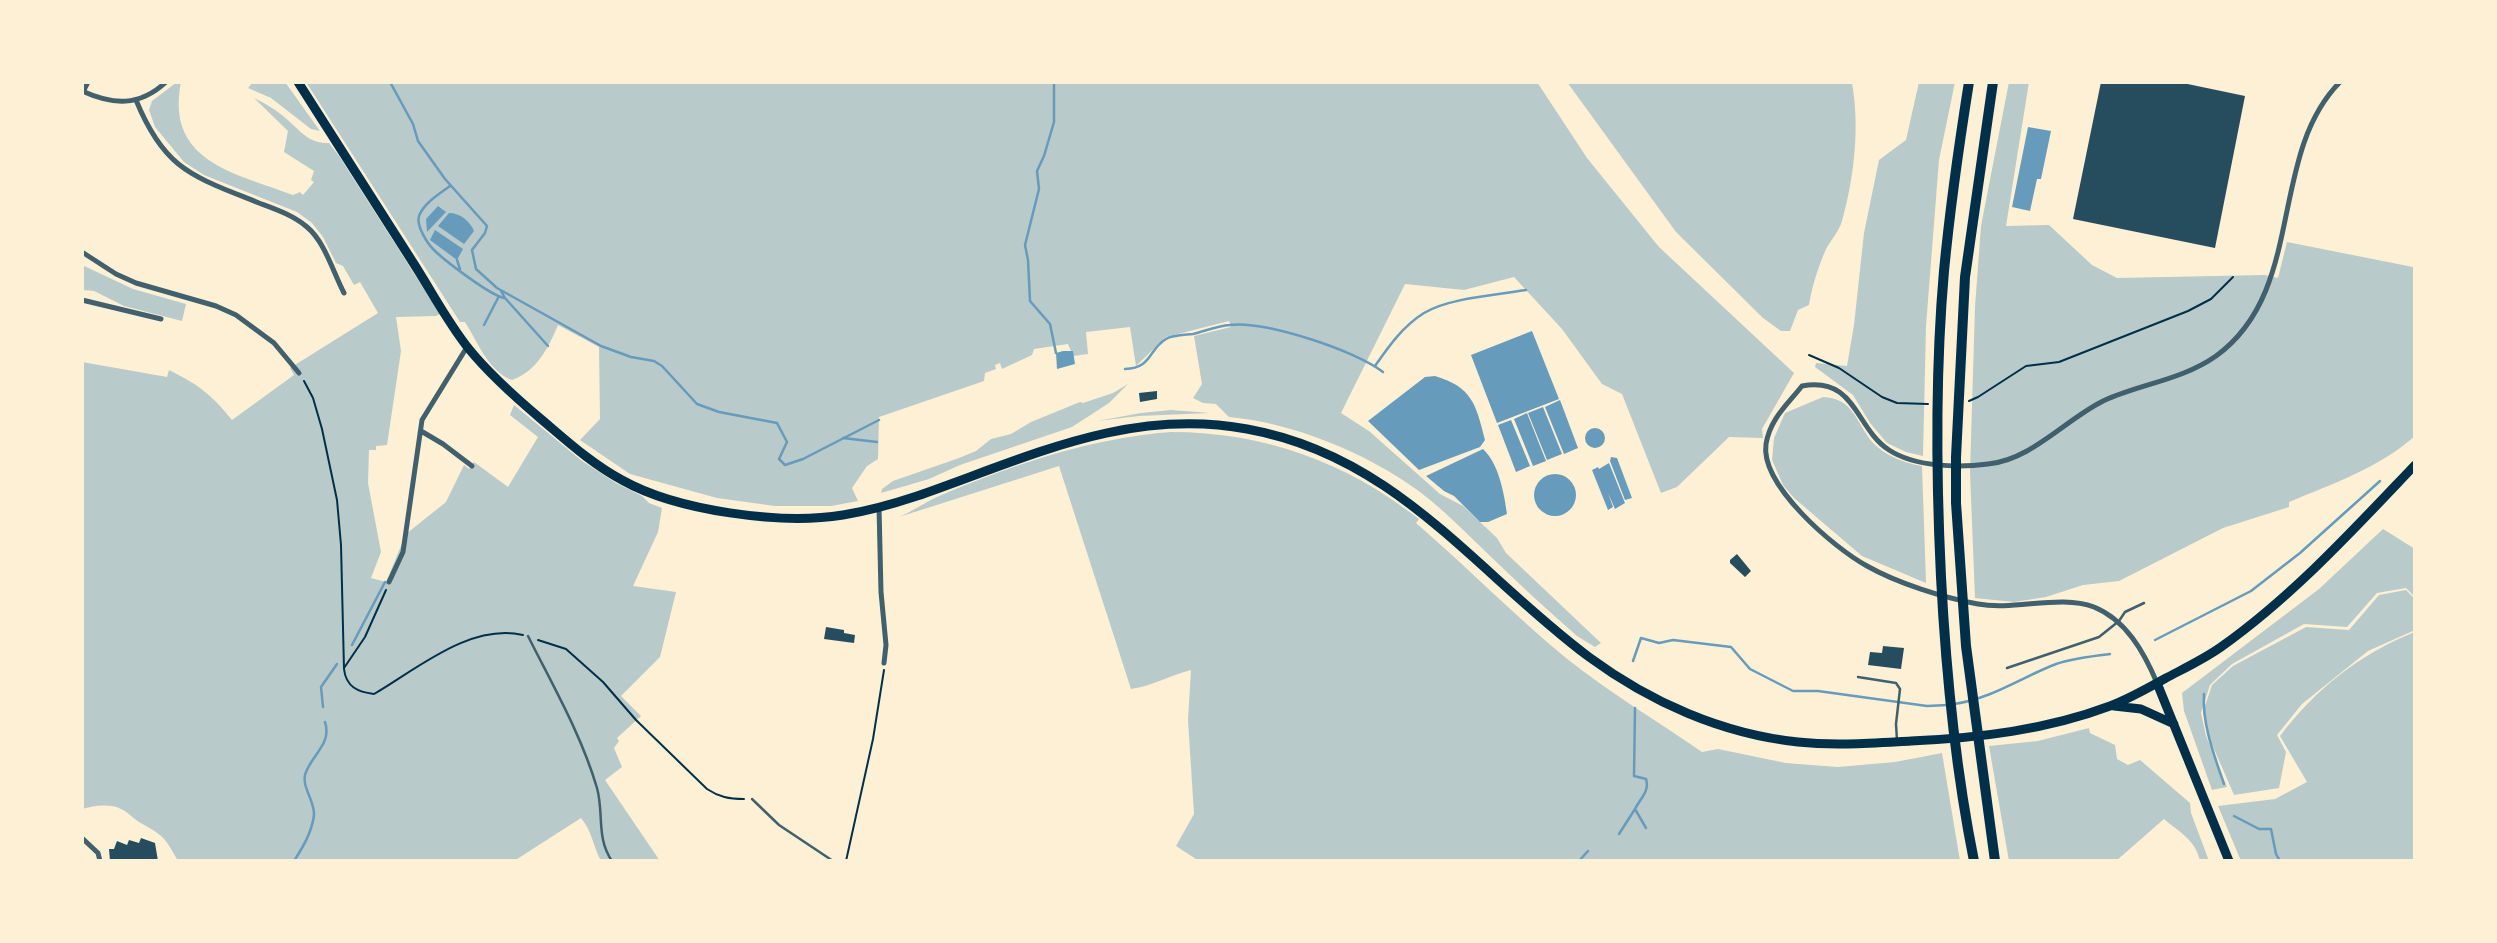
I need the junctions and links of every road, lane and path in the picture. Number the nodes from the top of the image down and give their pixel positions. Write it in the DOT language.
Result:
graph roads {
  1 [pos="88,82"];
  2 [pos="166,82"];
  3 [pos="298,82"];
  4 [pos="1969,82"];
  5 [pos="1993,82"];
  6 [pos="2340,82"];
  7 [pos="83,91"];
  8 [pos="136,100"];
  9 [pos="82,252"];
  10 [pos="2233,277"];
  11 [pos="344,293"];
  12 [pos="82,300"];
  13 [pos="161,318"];
  14 [pos="467,347"];
  15 [pos="1809,355"];
  16 [pos="299,373"];
  17 [pos="1959,401"];
  18 [pos="1935,403"];
  19 [pos="421,430"];
  20 [pos="2415,465"];
  21 [pos="472,466"];
  22 [pos="879,507"];
  23 [pos="389,582"];
  24 [pos="2144,603"];
  25 [pos="2119,621"];
  26 [pos="528,636"];
  27 [pos="884,663"];
  28 [pos="2007,668"];
  29 [pos="344,669"];
  30 [pos="1858,677"];
  31 [pos="2157,683"];
  32 [pos="2112,706"];
  33 [pos="2174,724"];
  34 [pos="1897,742"];
  35 [pos="752,799"];
  36 [pos="82,838"];
  37 [pos="100,861"];
  38 [pos="612,861"];
  39 [pos="833,861"];
  40 [pos="846,861"];
  41 [pos="873,861"];
  42 [pos="882,861"];
  43 [pos="1974,861"];
  44 [pos="1995,861"];
  45 [pos="2229,861"];
  1 -- 7 [label="street"];
  2 -- 8 [label="street"];
  3 -- 14 [label="main road"];
  4 -- 43 [label="highway"];
  5 -- 44 [label="highway"];
  6 -- 25 [label="street"];
  7 -- 8 [label="street"];
  8 -- 11 [label="street"];
  9 -- 16 [label="street"];
  10 -- 17 [label="path"];
  12 -- 13 [label="street"];
  14 -- 19 [label="street"];
  14 -- 22 [label="main road"];
  15 -- 18 [label="path"];
  16 -- 29 [label="path"];
  19 -- 21 [label="street"];
  19 -- 23 [label="street"];
  20 -- 31 [label="main road"];
  22 -- 27 [label="street"];
  22 -- 34 [label="main road"];
  23 -- 29 [label="path"];
  24 -- 25 [label="lane"];
  25 -- 28 [label="lane"];
  25 -- 31 [label="street"];
  26 -- 29 [label="path"];
  26 -- 35 [label="path"];
  26 -- 38 [label="lane"];
  27 -- 40 [label="path"];
  30 -- 34 [label="lane"];
  31 -- 32 [label="main road"];
  31 -- 33 [label="main road"];
  32 -- 33 [label="main road"];
  32 -- 34 [label="main road"];
  33 -- 45 [label="main road"];
  35 -- 39 [label="lane"];
  36 -- 37 [label="street"];
  41 -- 42 [label="lane"];
}
